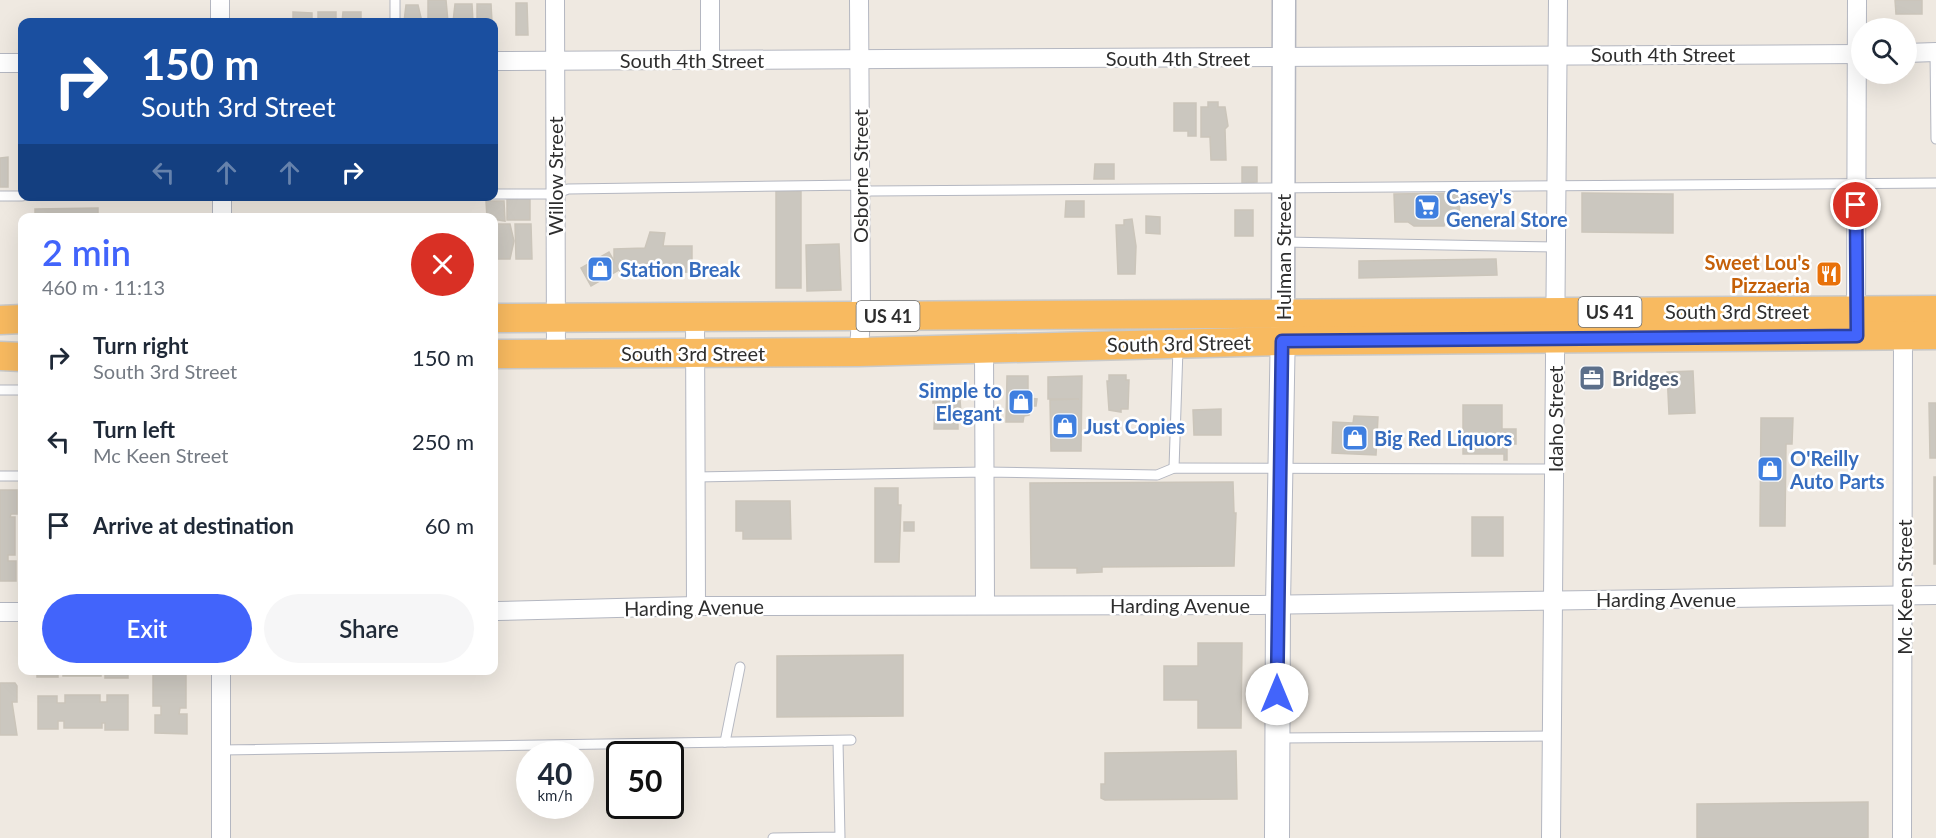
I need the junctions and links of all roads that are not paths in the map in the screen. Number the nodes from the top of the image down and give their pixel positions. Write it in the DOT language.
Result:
graph roads {
  1 [pos="220,0"];
  2 [pos="395,0"];
  3 [pos="555,0"];
  4 [pos="710,0"];
  5 [pos="859,0"];
  6 [pos="1284,0"];
  7 [pos="1558,0"];
  8 [pos="1857,0"];
  9 [pos="220,18"];
  10 [pos="395,18"];
  11 [pos="1858,18"];
  12 [pos="1936,52"];
  13 [pos="1917,53"];
  14 [pos="1558,54"];
  15 [pos="1851,54"];
  16 [pos="859,58"];
  17 [pos="1283,58"];
  18 [pos="710,59"];
  19 [pos="498,61"];
  20 [pos="555,61"];
  21 [pos="0,63"];
  22 [pos="18,63"];
  23 [pos="1858,84"];
  24 [pos="1936,139"];
  25 [pos="1936,183"];
  26 [pos="1856,184"];
  27 [pos="860,185"];
  28 [pos="1557,185"];
  29 [pos="1283,189"];
  30 [pos="498,194"];
  31 [pos="555,194"];
  32 [pos="0,196"];
  33 [pos="18,196"];
  34 [pos="1283,242"];
  35 [pos="1556,247"];
  36 [pos="1936,310"];
  37 [pos="1283,312"];
  38 [pos="695,316"];
  39 [pos="861,316"];
  40 [pos="498,318"];
  41 [pos="555,318"];
  42 [pos="0,320"];
  43 [pos="18,320"];
  44 [pos="1856,323"];
  45 [pos="1556,326"];
  46 [pos="1903,335"];
  47 [pos="1936,335"];
  48 [pos="1282,341"];
  49 [pos="1179,343"];
  50 [pos="984,348"];
  51 [pos="858,352"];
  52 [pos="556,353"];
  53 [pos="498,354"];
  54 [pos="695,354"];
  55 [pos="0,357"];
  56 [pos="18,357"];
  57 [pos="0,390"];
  58 [pos="18,390"];
  59 [pos="1174,468"];
  60 [pos="1555,469"];
  61 [pos="1280,470"];
  62 [pos="985,472"];
  63 [pos="0,476"];
  64 [pos="18,476"];
  65 [pos="696,477"];
  66 [pos="1936,595"];
  67 [pos="1904,598"];
  68 [pos="1554,600"];
  69 [pos="985,605"];
  70 [pos="1278,605"];
  71 [pos="696,606"];
  72 [pos="0,612"];
  73 [pos="18,612"];
  74 [pos="498,613"];
  75 [pos="740,667"];
  76 [pos="221,675"];
  77 [pos="1552,736"];
  78 [pos="1277,738"];
  79 [pos="850,740"];
  80 [pos="838,741"];
  81 [pos="724,742"];
  82 [pos="221,750"];
  83 [pos="221,838"];
  84 [pos="773,838"];
  85 [pos="1277,838"];
  86 [pos="1551,838"];
  87 [pos="1902,838"];
  1 -- 9 [label="street"];
  2 -- 10 [label="lane"];
  3 -- 20 [label="street, Willow Street"];
  4 -- 18 [label="street"];
  5 -- 16 [label="street, Osborne Street"];
  6 -- 17 [label="street, Hulman Street"];
  7 -- 14 [label="street, Idaho Street"];
  8 -- 11 [label="street"];
  12 -- 13 [label="street"];
  12 -- 24 [label="lane"];
  14 -- 15 [label="street, South 4th Street"];
  14 -- 17 [label="street, South 4th Street"];
  14 -- 28 [label="street, Idaho Street"];
  16 -- 17 [label="street, South 4th Street"];
  16 -- 18 [label="street, South 4th Street"];
  16 -- 27 [label="street, Osborne Street"];
  17 -- 29 [label="street, Hulman Street"];
  18 -- 20 [label="street, South 4th Street"];
  19 -- 20 [label="street, South 4th Street"];
  20 -- 31 [label="street, Willow Street"];
  21 -- 22 [label="street"];
  23 -- 26 [label="street"];
  25 -- 26 [label="lane"];
  26 -- 28 [label="lane"];
  26 -- 44 [label="street"];
  27 -- 29 [label="lane"];
  27 -- 31 [label="lane"];
  27 -- 39 [label="street, Osborne Street"];
  28 -- 29 [label="lane"];
  28 -- 35 [label="street, Idaho Street"];
  29 -- 34 [label="street, Hulman Street"];
  30 -- 31 [label="lane"];
  31 -- 41 [label="street, Willow Street"];
  32 -- 33 [label="lane"];
  34 -- 35 [label="lane"];
  34 -- 37 [label="street, Hulman Street"];
  35 -- 45 [label="street, Idaho Street"];
  36 -- 44 [label="highway, South 3rd Street / US 41"];
  37 -- 39 [label="highway, South 3rd Street / US 41"];
  37 -- 45 [label="highway, South 3rd Street / US 41"];
  37 -- 48 [label="main road, Hulman Street"];
  38 -- 39 [label="highway, South 3rd Street / US 41"];
  38 -- 41 [label="highway, South 3rd Street / US 41"];
  38 -- 54 [label="street"];
  39 -- 51 [label="street, Osborne Street"];
  40 -- 41 [label="highway, South 3rd Street / US 41"];
  41 -- 52 [label="street, Willow Street"];
  42 -- 43 [label="highway"];
  44 -- 45 [label="highway, South 3rd Street / US 41"];
  44 -- 46 [label="highway, South 3rd Street / US 41"];
  45 -- 48 [label="highway, South 3rd Street / US 41"];
  45 -- 60 [label="street, Idaho Street"];
  46 -- 47 [label="highway, South 3rd Street / US 41"];
  46 -- 67 [label="street, Mc Keen Street"];
  48 -- 49 [label="highway, South 3rd Street / US 41"];
  48 -- 61 [label="main road, Hulman Street"];
  49 -- 50 [label="highway, South 3rd Street / US 41"];
  49 -- 59 [label="lane"];
  50 -- 51 [label="highway, South 3rd Street / US 41"];
  50 -- 62 [label="street"];
  51 -- 54 [label="highway, South 3rd Street / US 41"];
  52 -- 53 [label="highway, South 3rd Street / US 41"];
  52 -- 54 [label="highway, South 3rd Street / US 41"];
  54 -- 65 [label="street"];
  55 -- 56 [label="highway"];
  57 -- 58 [label="lane"];
  59 -- 61 [label="lane"];
  59 -- 62 [label="lane"];
  60 -- 61 [label="lane"];
  60 -- 68 [label="street, Idaho Street"];
  61 -- 70 [label="main road, Hulman Street"];
  62 -- 65 [label="lane"];
  62 -- 69 [label="street"];
  63 -- 64 [label="lane"];
  65 -- 71 [label="street"];
  66 -- 67 [label="street, Harding Avenue"];
  67 -- 68 [label="street, Harding Avenue"];
  67 -- 87 [label="street, Mc Keen Street"];
  68 -- 70 [label="street, Harding Avenue"];
  68 -- 77 [label="street, Idaho Street"];
  69 -- 70 [label="street, Harding Avenue"];
  69 -- 71 [label="street, Harding Avenue"];
  70 -- 78 [label="main road, Hulman Street"];
  71 -- 74 [label="street, Harding Avenue"];
  72 -- 73 [label="street"];
  75 -- 81 [label="lane"];
  76 -- 82 [label="street"];
  77 -- 78 [label="lane"];
  77 -- 86 [label="street, Idaho Street"];
  78 -- 85 [label="main road, Hulman Street"];
  79 -- 80 [label="lane"];
  80 -- 81 [label="lane"];
  80 -- 84 [label="lane"];
  81 -- 82 [label="lane"];
  82 -- 83 [label="street"];
}
